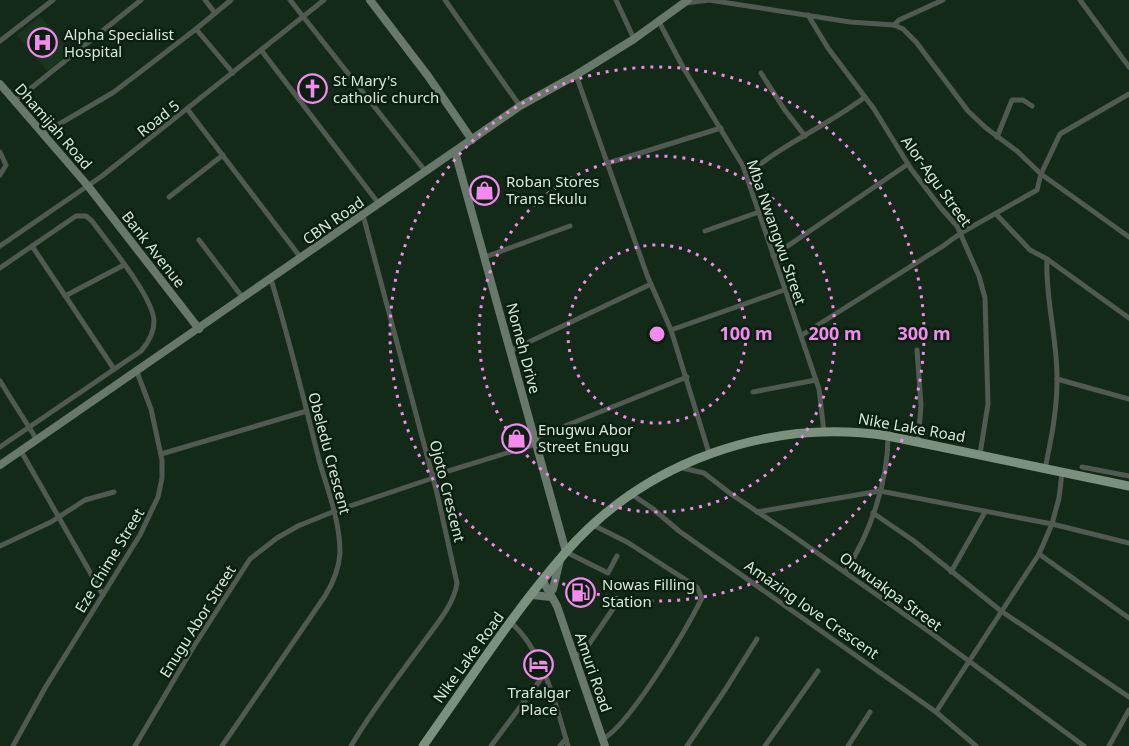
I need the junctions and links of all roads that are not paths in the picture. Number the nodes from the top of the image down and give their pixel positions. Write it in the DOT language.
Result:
graph roads {
  1 [pos="53,0"];
  2 [pos="141,0"];
  3 [pos="205,0"];
  4 [pos="231,0"];
  5 [pos="290,0"];
  6 [pos="324,0"];
  7 [pos="370,0"];
  8 [pos="445,0"];
  9 [pos="616,0"];
  10 [pos="943,0"];
  11 [pos="1080,0"];
  12 [pos="687,1"];
  13 [pos="215,13"];
  14 [pos="808,15"];
  15 [pos="302,16"];
  16 [pos="658,20"];
  17 [pos="894,25"];
  18 [pos="196,29"];
  19 [pos="634,39"];
  20 [pos="0,41"];
  21 [pos="261,50"];
  22 [pos="1129,67"];
  23 [pos="233,73"];
  24 [pos="761,73"];
  25 [pos="576,75"];
  26 [pos="0,84"];
  27 [pos="1129,94"];
  28 [pos="865,97"];
  29 [pos="15,101"];
  30 [pos="520,106"];
  31 [pos="1032,106"];
  32 [pos="188,110"];
  33 [pos="721,128"];
  34 [pos="44,133"];
  35 [pos="805,136"];
  36 [pos="997,138"];
  37 [pos="472,140"];
  38 [pos="0,152"];
  39 [pos="455,152"];
  40 [pos="223,155"];
  41 [pos="608,163"];
  42 [pos="908,164"];
  43 [pos="426,172"];
  44 [pos="1041,174"];
  45 [pos="0,175"];
  46 [pos="747,175"];
  47 [pos="88,186"];
  48 [pos="169,197"];
  49 [pos="380,204"];
  50 [pos="759,212"];
  51 [pos="996,214"];
  52 [pos="363,215"];
  53 [pos="570,226"];
  54 [pos="705,231"];
  55 [pos="961,233"];
  56 [pos="1129,237"];
  57 [pos="199,240"];
  58 [pos="0,246"];
  59 [pos="32,246"];
  60 [pos="773,256"];
  61 [pos="485,257"];
  62 [pos="301,258"];
  63 [pos="1047,259"];
  64 [pos="124,265"];
  65 [pos="0,268"];
  66 [pos="271,279"];
  67 [pos="651,284"];
  68 [pos="784,290"];
  69 [pos="65,296"];
  70 [pos="243,298"];
  71 [pos="1129,318"];
  72 [pos="199,329"];
  73 [pos="671,330"];
  74 [pos="802,335"];
  75 [pos="917,350"];
  76 [pos="510,351"];
  77 [pos="114,369"];
  78 [pos="136,372"];
  79 [pos="687,376"];
  80 [pos="1057,379"];
  81 [pos="816,380"];
  82 [pos="0,381"];
  83 [pos="753,393"];
  84 [pos="1129,399"];
  85 [pos="307,411"];
  86 [pos="29,428"];
  87 [pos="824,432"];
  88 [pos="888,436"];
  89 [pos="37,440"];
  90 [pos="536,441"];
  91 [pos="918,442"];
  92 [pos="0,447"];
  93 [pos="21,451"];
  94 [pos="709,453"];
  95 [pos="161,454"];
  96 [pos="980,454"];
  97 [pos="0,465"];
  98 [pos="678,467"];
  99 [pos="1082,467"];
  100 [pos="1045,469"];
  101 [pos="1062,473"];
  102 [pos="1129,476"];
  103 [pos="432,477"];
  104 [pos="1129,486"];
  105 [pos="880,491"];
  106 [pos="114,492"];
  107 [pos="631,494"];
  108 [pos="335,511"];
  109 [pos="757,512"];
  110 [pos="985,512"];
  111 [pos="873,513"];
  112 [pos="59,516"];
  113 [pos="1052,524"];
  114 [pos="593,525"];
  115 [pos="1129,543"];
  116 [pos="0,546"];
  117 [pos="1039,554"];
  118 [pos="563,556"];
  119 [pos="617,556"];
  120 [pos="845,572"];
  121 [pos="951,572"];
  122 [pos="546,578"];
  123 [pos="552,593"];
  124 [pos="103,595"];
  125 [pos="532,595"];
  126 [pos="615,606"];
  127 [pos="1001,611"];
  128 [pos="1129,618"];
  129 [pos="511,623"];
  130 [pos="757,639"];
  131 [pos="576,657"];
  132 [pos="969,661"];
  133 [pos="818,671"];
  134 [pos="544,675"];
  135 [pos="1129,697"];
  136 [pos="1129,710"];
  137 [pos="870,712"];
  138 [pos="936,712"];
  139 [pos="566,739"];
  140 [pos="604,743"];
  141 [pos="13,746"];
  142 [pos="136,746"];
  143 [pos="222,746"];
  144 [pos="351,746"];
  145 [pos="423,746"];
  146 [pos="491,746"];
  147 [pos="560,746"];
  148 [pos="568,746"];
  149 [pos="687,746"];
  150 [pos="765,746"];
  151 [pos="848,746"];
  152 [pos="976,746"];
  153 [pos="1084,746"];
  154 [pos="1109,746"];
  1 -- 20 [label="street"];
  2 -- 29 [label="street"];
  3 -- 13 [label="street"];
  4 -- 13 [label="street"];
  5 -- 15 [label="street"];
  6 -- 15 [label="street, Road 5"];
  7 -- 37 [label="main road"];
  8 -- 30 [label="street"];
  9 -- 19 [label="street"];
  10 -- 17 [label="street"];
  11 -- 22 [label="street"];
  12 -- 14 [label="street"];
  12 -- 16 [label="main road, CBN Road"];
  13 -- 18 [label="street"];
  14 -- 17 [label="street"];
  14 -- 28 [label="street, Alor-Agu Street"];
  15 -- 21 [label="street, Road 5"];
  15 -- 43 [label="street"];
  16 -- 19 [label="main road, CBN Road"];
  16 -- 33 [label="street, Mba Nwangwu Street"];
  17 -- 36 [label="street"];
  18 -- 23 [label="street"];
  18 -- 34 [label="street"];
  19 -- 25 [label="main road, CBN Road"];
  21 -- 23 [label="street, Road 5"];
  21 -- 49 [label="street"];
  23 -- 32 [label="street, Road 5"];
  24 -- 35 [label="street"];
  25 -- 30 [label="main road, CBN Road"];
  25 -- 41 [label="street"];
  26 -- 29 [label="main road, Dhamijah Road"];
  27 -- 44 [label="street"];
  28 -- 35 [label="street"];
  28 -- 42 [label="street, Alor-Agu Street"];
  29 -- 34 [label="main road, Dhamijah Road"];
  30 -- 37 [label="main road, CBN Road"];
  31 -- 36 [label="street"];
  32 -- 40 [label="street"];
  32 -- 47 [label="street, Road 5"];
  33 -- 41 [label="street"];
  33 -- 46 [label="street, Mba Nwangwu Street"];
  34 -- 47 [label="main road, Dhamijah Road"];
  35 -- 46 [label="street"];
  36 -- 44 [label="street"];
  37 -- 39 [label="main road, CBN Road"];
  38 -- 45 [label="street"];
  39 -- 43 [label="main road, CBN Road"];
  39 -- 61 [label="main road, Nomeh Drive"];
  40 -- 48 [label="street"];
  40 -- 62 [label="street"];
  41 -- 67 [label="street"];
  42 -- 55 [label="street, Alor-Agu Street"];
  42 -- 60 [label="street"];
  43 -- 49 [label="main road, CBN Road"];
  44 -- 51 [label="street"];
  44 -- 56 [label="street"];
  46 -- 50 [label="street, Mba Nwangwu Street"];
  47 -- 58 [label="street, Road 5"];
  47 -- 72 [label="main road, Bank Avenue"];
  49 -- 52 [label="main road, CBN Road"];
  50 -- 54 [label="street"];
  50 -- 60 [label="street, Mba Nwangwu Street"];
  51 -- 55 [label="street"];
  51 -- 63 [label="street"];
  52 -- 62 [label="main road, CBN Road"];
  52 -- 103 [label="street, Ojoto Crescent"];
  53 -- 61 [label="street"];
  55 -- 74 [label="street"];
  55 -- 96 [label="street, Alor-Agu Street"];
  57 -- 70 [label="street"];
  59 -- 64 [label="street"];
  59 -- 65 [label="street"];
  59 -- 69 [label="street"];
  60 -- 68 [label="street, Mba Nwangwu Street"];
  61 -- 76 [label="main road, Nomeh Drive"];
  62 -- 66 [label="main road, CBN Road"];
  63 -- 71 [label="street"];
  63 -- 80 [label="street"];
  64 -- 69 [label="street"];
  64 -- 77 [label="street"];
  66 -- 70 [label="main road, CBN Road"];
  66 -- 85 [label="street, Obeledu Crescent"];
  67 -- 73 [label="street"];
  67 -- 76 [label="street"];
  68 -- 73 [label="street"];
  68 -- 74 [label="street, Mba Nwangwu Street"];
  69 -- 77 [label="street"];
  70 -- 72 [label="main road, CBN Road"];
  72 -- 78 [label="main road, CBN Road"];
  73 -- 79 [label="street"];
  74 -- 81 [label="street, Mba Nwangwu Street"];
  75 -- 91 [label="street"];
  76 -- 90 [label="main road, Nomeh Drive"];
  77 -- 86 [label="street"];
  78 -- 89 [label="main road, CBN Road"];
  78 -- 95 [label="street, Eze Chime Street"];
  79 -- 90 [label="street, Enugu Abor Street"];
  79 -- 94 [label="street"];
  80 -- 84 [label="street"];
  80 -- 100 [label="street"];
  81 -- 83 [label="street"];
  81 -- 87 [label="street, Mba Nwangwu Street"];
  82 -- 86 [label="street"];
  85 -- 95 [label="street"];
  85 -- 108 [label="street, Obeledu Crescent"];
  86 -- 89 [label="street"];
  86 -- 92 [label="street"];
  87 -- 88 [label="main road, Nike Lake Road"];
  87 -- 94 [label="main road, Nike Lake Road"];
  88 -- 91 [label="main road, Nike Lake Road"];
  88 -- 105 [label="street"];
  89 -- 93 [label="main road, CBN Road"];
  90 -- 103 [label="street, Enugu Abor Street"];
  90 -- 118 [label="main road, Nomeh Drive"];
  91 -- 96 [label="main road, Nike Lake Road"];
  93 -- 97 [label="main road, CBN Road"];
  93 -- 112 [label="street"];
  94 -- 98 [label="main road, Nike Lake Road"];
  95 -- 124 [label="street, Eze Chime Street"];
  96 -- 100 [label="main road, Nike Lake Road"];
  98 -- 107 [label="main road, Nike Lake Road"];
  98 -- 109 [label="street, Onwuakpa Street"];
  99 -- 102 [label="street"];
  100 -- 101 [label="main road, Nike Lake Road"];
  101 -- 104 [label="main road, Nike Lake Road"];
  101 -- 113 [label="street"];
  103 -- 108 [label="street, Enugu Abor Street"];
  103 -- 144 [label="street, Ojoto Crescent"];
  105 -- 109 [label="street"];
  105 -- 110 [label="street"];
  105 -- 111 [label="street"];
  106 -- 112 [label="street"];
  107 -- 114 [label="main road, Nike Lake Road"];
  107 -- 138 [label="street, Amazing love Crescent"];
  108 -- 142 [label="street, Enugu Abor Street"];
  108 -- 143 [label="street, Obeledu Crescent"];
  109 -- 120 [label="street, Onwuakpa Street"];
  110 -- 113 [label="street"];
  110 -- 121 [label="street"];
  111 -- 120 [label="street"];
  111 -- 121 [label="street"];
  112 -- 116 [label="street"];
  112 -- 124 [label="street"];
  113 -- 115 [label="street"];
  113 -- 117 [label="street"];
  114 -- 118 [label="main road, Nike Lake Road"];
  114 -- 140 [label="street"];
  117 -- 127 [label="street"];
  117 -- 128 [label="street"];
  118 -- 119 [label="street"];
  118 -- 122 [label="main road, Nike Lake Road"];
  118 -- 123 [label="main road"];
  120 -- 132 [label="street, Onwuakpa Street"];
  121 -- 127 [label="street"];
  122 -- 123 [label="main road, Amuri Road"];
  122 -- 125 [label="main road, Nike Lake Road"];
  123 -- 125 [label="main road"];
  123 -- 131 [label="main road, Amuri Road"];
  124 -- 141 [label="street, Eze Chime Street"];
  125 -- 129 [label="main road, Nike Lake Road"];
  126 -- 131 [label="street"];
  127 -- 132 [label="street"];
  127 -- 135 [label="street"];
  129 -- 134 [label="street"];
  129 -- 145 [label="main road, Nike Lake Road"];
  130 -- 149 [label="street"];
  131 -- 140 [label="main road, Amuri Road"];
  132 -- 138 [label="street"];
  132 -- 153 [label="street, Onwuakpa Street"];
  133 -- 150 [label="street"];
  134 -- 139 [label="street"];
  134 -- 146 [label="street"];
  136 -- 154 [label="street"];
  137 -- 151 [label="street"];
  138 -- 152 [label="street, Amazing love Crescent"];
  139 -- 147 [label="street"];
  139 -- 148 [label="street"];
}
